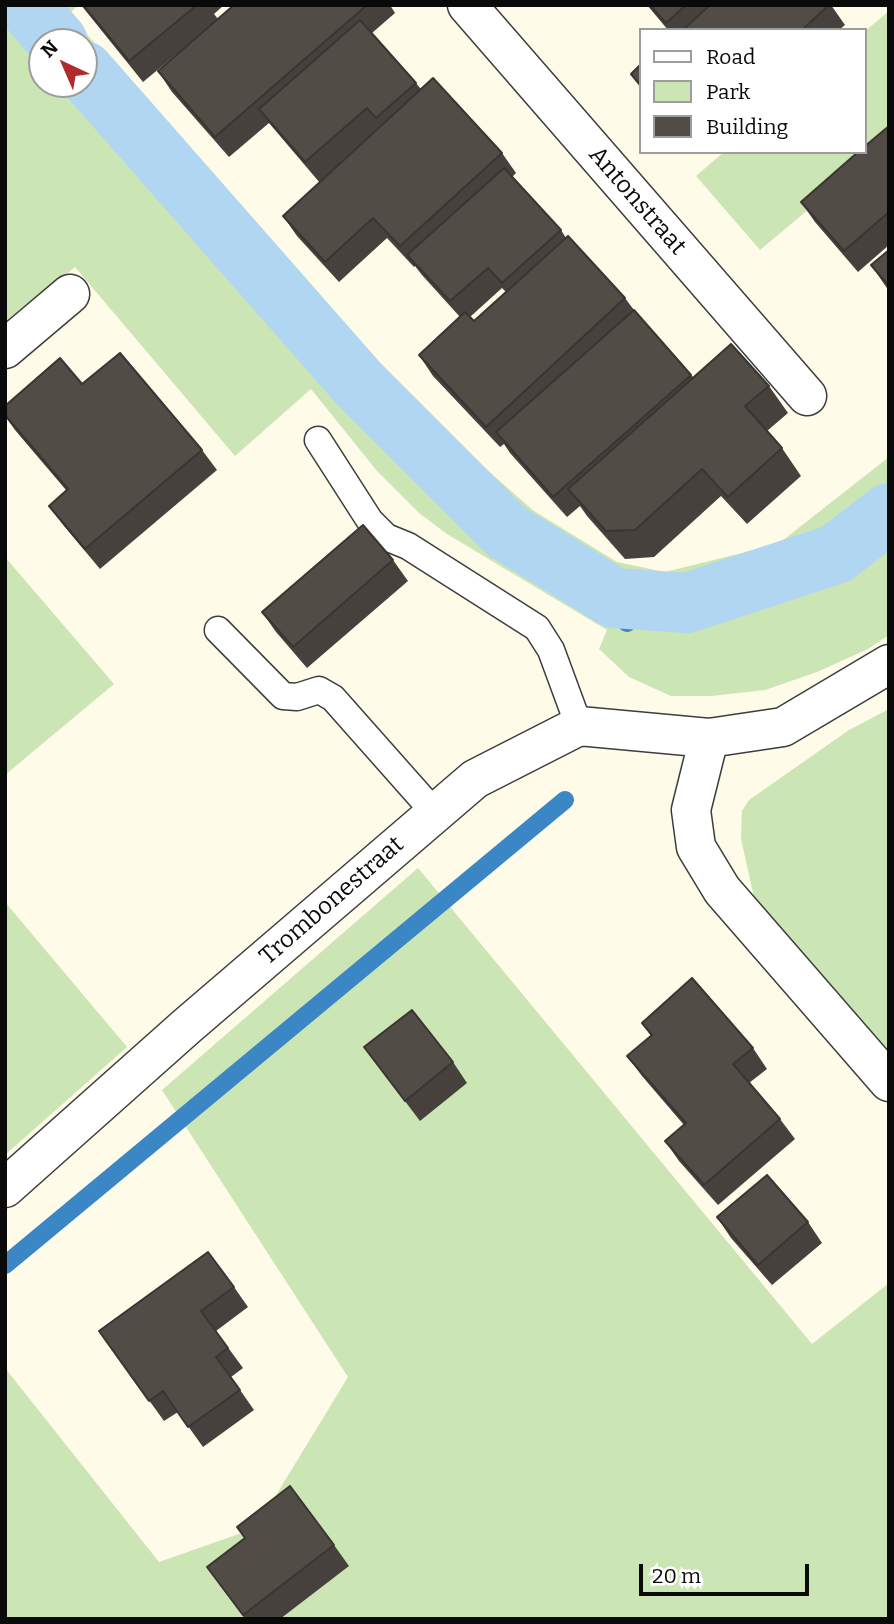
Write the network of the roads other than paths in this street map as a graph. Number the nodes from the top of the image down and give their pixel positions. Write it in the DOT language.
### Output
graph roads {
  1 [pos="467,5"];
  2 [pos="70,294"];
  3 [pos="5,349"];
  4 [pos="807,396"];
  5 [pos="318,440"];
  6 [pos="218,630"];
  7 [pos="889,664"];
  8 [pos="579,726"];
  9 [pos="709,738"];
  10 [pos="434,812"];
  11 [pos="889,1082"];
  12 [pos="5,1188"];
  1 -- 4 [label="street, Antonstraat"];
  2 -- 3 [label="street"];
  5 -- 8 [label="lane"];
  6 -- 10 [label="lane"];
  7 -- 9 [label="street"];
  8 -- 9 [label="street"];
  8 -- 10 [label="street, Trombonestraat"];
  9 -- 11 [label="street"];
  10 -- 12 [label="street, Trombonestraat"];
}
